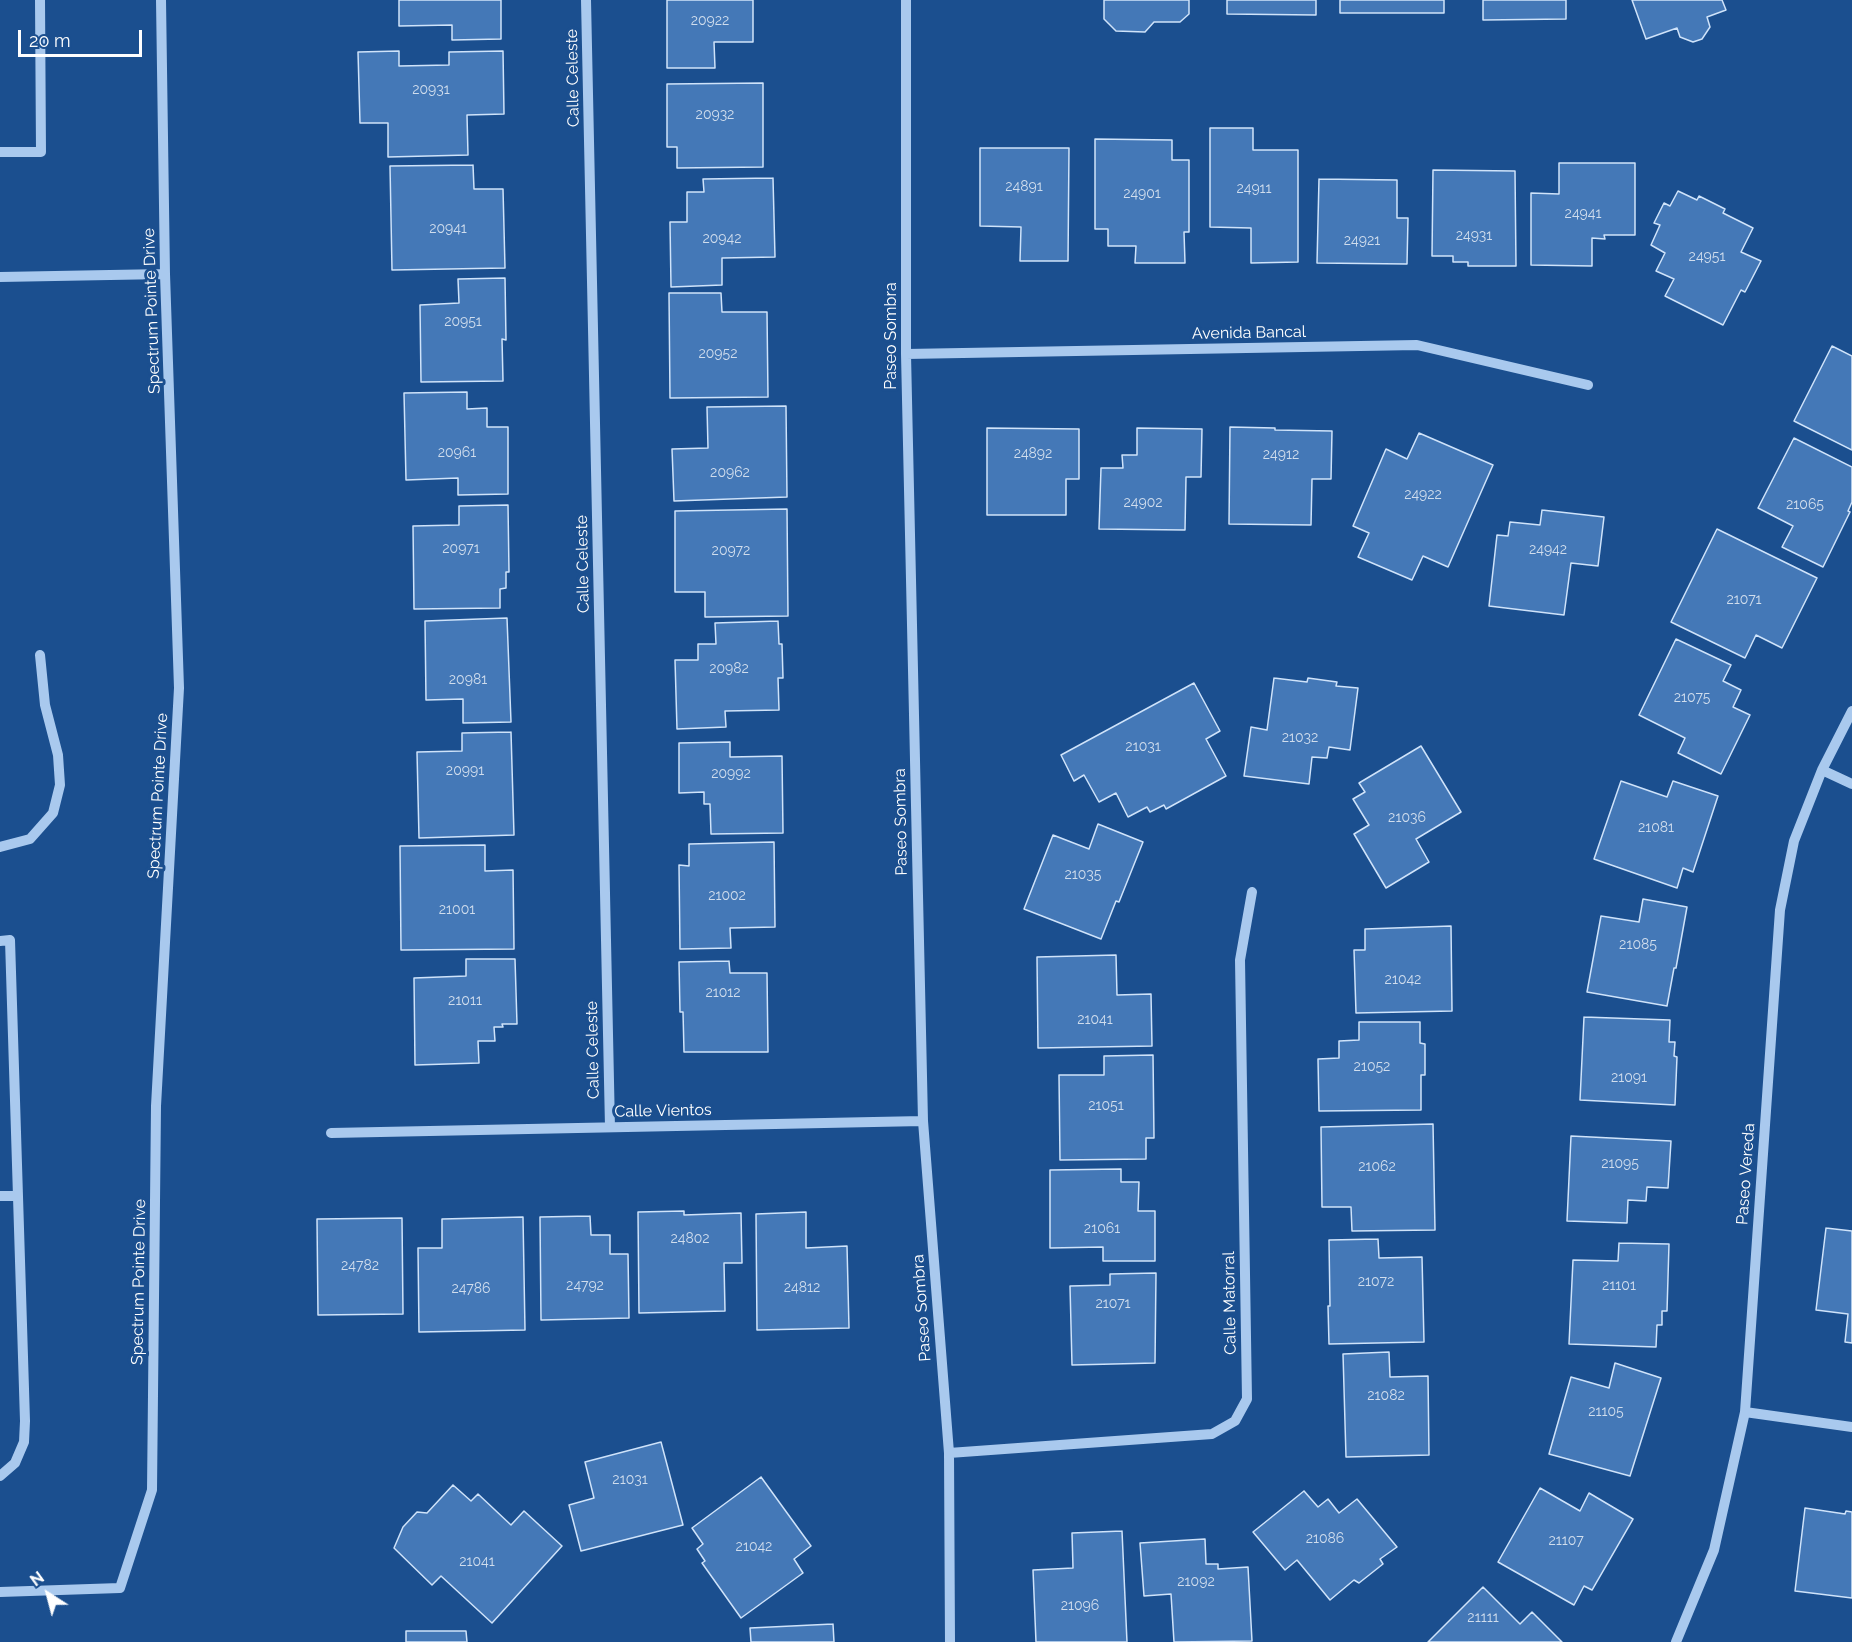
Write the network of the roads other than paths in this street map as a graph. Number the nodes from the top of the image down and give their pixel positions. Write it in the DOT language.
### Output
graph roads {
  1 [pos="40,0"];
  2 [pos="161,0"];
  3 [pos="586,0"];
  4 [pos="906,0"];
  5 [pos="0,152"];
  6 [pos="165,274"];
  7 [pos="0,277"];
  8 [pos="906,354"];
  9 [pos="1588,385"];
  10 [pos="40,655"];
  11 [pos="1852,711"];
  12 [pos="1822,770"];
  13 [pos="1852,784"];
  14 [pos="0,847"];
  15 [pos="1252,892"];
  16 [pos="0,941"];
  17 [pos="923,1121"];
  18 [pos="610,1127"];
  19 [pos="331,1133"];
  20 [pos="0,1196"];
  21 [pos="18,1196"];
  22 [pos="1745,1412"];
  23 [pos="1852,1427"];
  24 [pos="949,1453"];
  25 [pos="0,1476"];
  26 [pos="0,1592"];
  27 [pos="950,1642"];
  28 [pos="1676,1642"];
  1 -- 5 [label="street"];
  2 -- 6 [label="street, Spectrum Pointe Drive"];
  3 -- 18 [label="street, Calle Celeste"];
  4 -- 8 [label="street, Paseo Sombra"];
  6 -- 7 [label="street"];
  6 -- 26 [label="street, Spectrum Pointe Drive"];
  8 -- 9 [label="street, Avenida Bancal"];
  8 -- 17 [label="street, Paseo Sombra"];
  10 -- 14 [label="street"];
  11 -- 12 [label="street, Paseo Vereda"];
  12 -- 13 [label="street"];
  12 -- 22 [label="street, Paseo Vereda"];
  15 -- 24 [label="street, Calle Matorral"];
  16 -- 21 [label="street"];
  17 -- 18 [label="street, Calle Vientos"];
  17 -- 24 [label="street, Paseo Sombra"];
  18 -- 19 [label="street, Calle Vientos"];
  20 -- 21 [label="street"];
  21 -- 25 [label="street"];
  22 -- 23 [label="street"];
  22 -- 28 [label="street, Paseo Vereda"];
  24 -- 27 [label="street, Paseo Sombra"];
}
